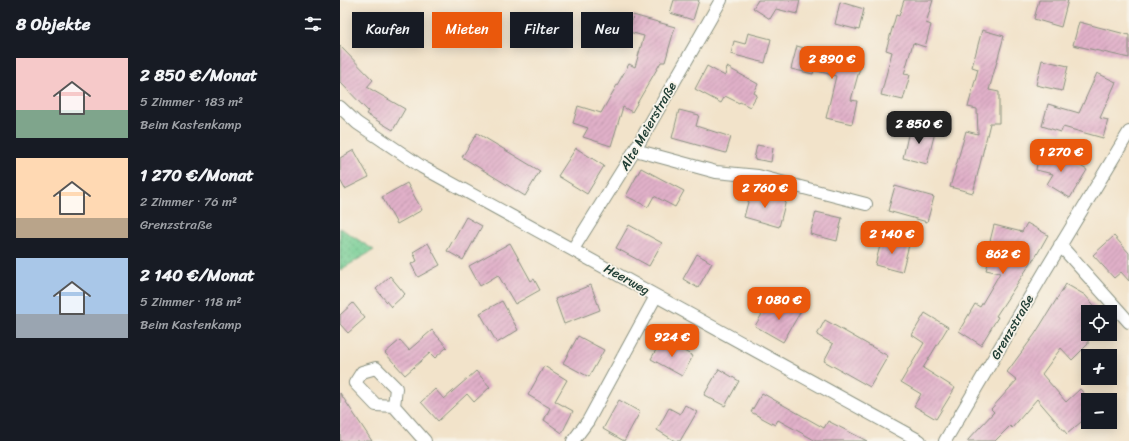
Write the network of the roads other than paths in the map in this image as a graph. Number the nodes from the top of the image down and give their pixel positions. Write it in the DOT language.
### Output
graph roads {
  1 [pos="721,0"];
  2 [pos="340,107"];
  3 [pos="1129,132"];
  4 [pos="635,150"];
  5 [pos="866,204"];
  6 [pos="1060,245"];
  7 [pos="572,249"];
  8 [pos="656,296"];
  9 [pos="1129,322"];
  10 [pos="394,406"];
  11 [pos="425,441"];
  12 [pos="573,441"];
  13 [pos="920,441"];
  14 [pos="945,441"];
  1 -- 4 [label="street, Alte Meierstraße"];
  2 -- 7 [label="street, Heerweg"];
  3 -- 6 [label="street, Grenzstraße"];
  4 -- 5 [label="street"];
  4 -- 7 [label="street, Alte Meierstraße"];
  6 -- 9 [label="street"];
  6 -- 14 [label="street, Grenzstraße"];
  7 -- 8 [label="street, Heerweg"];
  8 -- 12 [label="street"];
  8 -- 13 [label="street, Heerweg"];
  10 -- 11 [label="street"];
}
